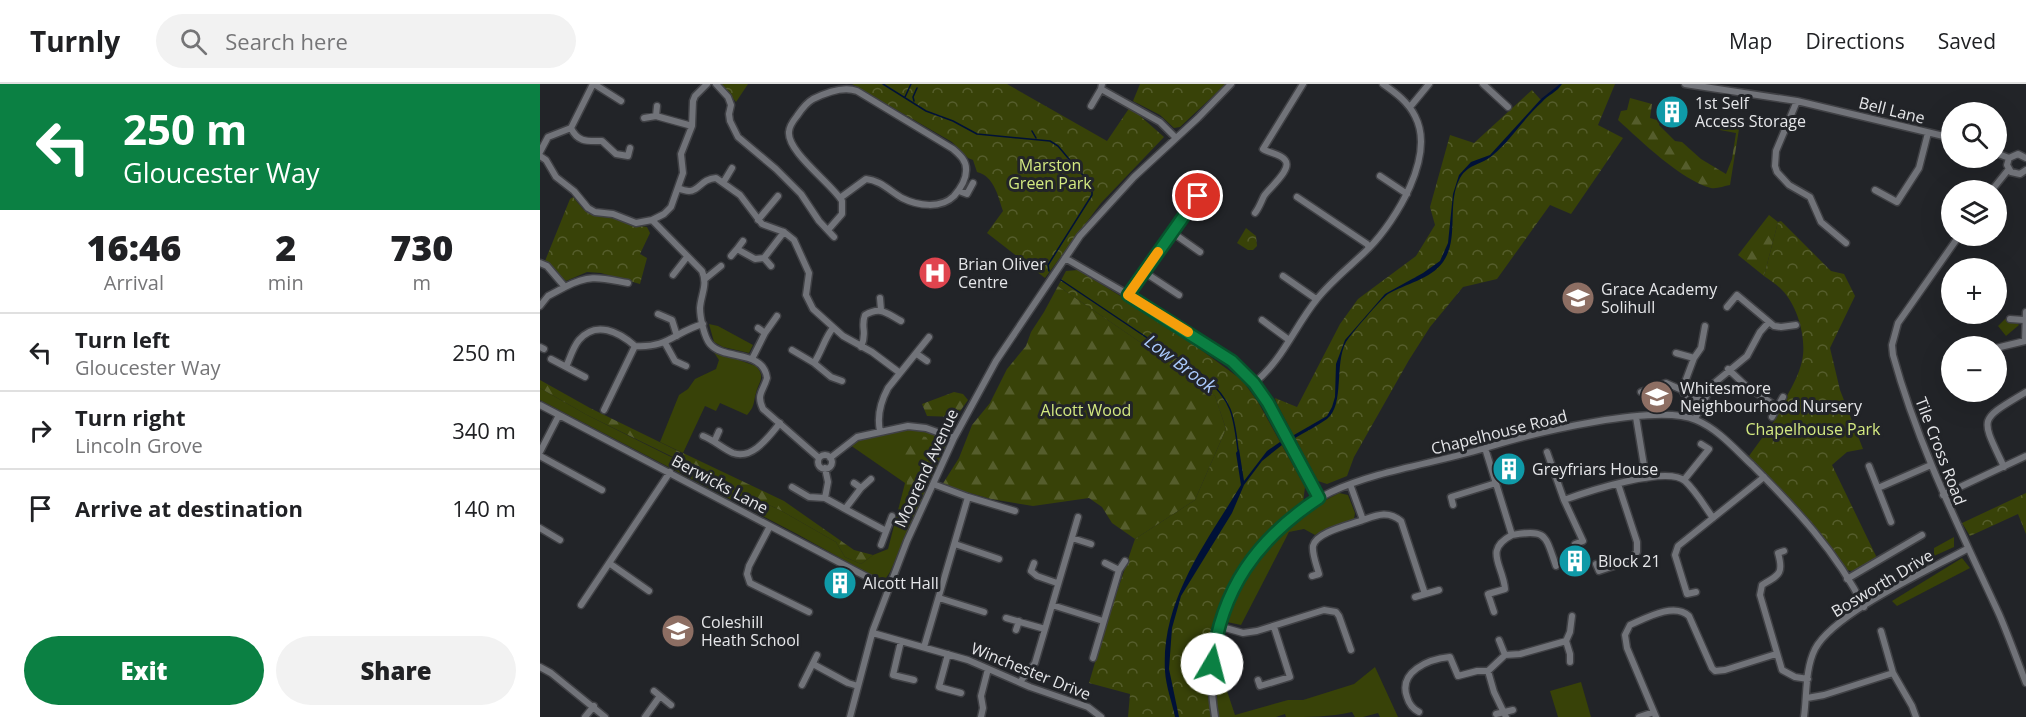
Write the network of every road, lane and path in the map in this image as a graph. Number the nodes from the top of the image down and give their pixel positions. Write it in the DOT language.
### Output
graph roads {
  1 [pos="594,84"];
  2 [pos="707,84"];
  3 [pos="716,84"];
  4 [pos="1231,84"];
  5 [pos="1303,84"];
  6 [pos="1383,84"];
  7 [pos="1430,84"];
  8 [pos="1483,84"];
  9 [pos="1685,84"];
  10 [pos="1102,86"];
  11 [pos="1720,87"];
  12 [pos="621,101"];
  13 [pos="1797,101"];
  14 [pos="657,106"];
  15 [pos="1091,106"];
  16 [pos="1410,107"];
  17 [pos="1508,107"];
  18 [pos="656,116"];
  19 [pos="644,118"];
  20 [pos="692,126"];
  21 [pos="570,128"];
  22 [pos="1928,133"];
  23 [pos="1941,136"];
  24 [pos="1176,138"];
  25 [pos="630,148"];
  26 [pos="540,154"];
  27 [pos="2025,155"];
  28 [pos="628,156"];
  29 [pos="2009,158"];
  30 [pos="627,164"];
  31 [pos="732,168"];
  32 [pos="2008,170"];
  33 [pos="2026,171"];
  34 [pos="1380,176"];
  35 [pos="2000,180"];
  36 [pos="723,183"];
  37 [pos="973,183"];
  38 [pos="678,188"];
  39 [pos="1875,190"];
  40 [pos="959,191"];
  41 [pos="1407,194"];
  42 [pos="778,196"];
  43 [pos="1198,196"];
  44 [pos="1297,197"];
  45 [pos="840,198"];
  46 [pos="1255,213"];
  47 [pos="652,220"];
  48 [pos="758,220"];
  49 [pos="828,230"];
  50 [pos="784,232"];
  51 [pos="1173,233"];
  52 [pos="834,237"];
  53 [pos="743,242"];
  54 [pos="1846,243"];
  55 [pos="1952,246"];
  56 [pos="1369,248"];
  57 [pos="737,249"];
  58 [pos="1200,252"];
  59 [pos="731,256"];
  60 [pos="687,257"];
  61 [pos="764,258"];
  62 [pos="1065,258"];
  63 [pos="540,263"];
  64 [pos="721,266"];
  65 [pos="771,266"];
  66 [pos="1144,272"];
  67 [pos="673,275"];
  68 [pos="1283,276"];
  69 [pos="705,279"];
  70 [pos="628,283"];
  71 [pos="565,287"];
  72 [pos="1179,294"];
  73 [pos="1128,295"];
  74 [pos="880,298"];
  75 [pos="1316,299"];
  76 [pos="540,306"];
  77 [pos="1727,306"];
  78 [pos="880,310"];
  79 [pos="2026,312"];
  80 [pos="658,314"];
  81 [pos="777,316"];
  82 [pos="2010,319"];
  83 [pos="1262,320"];
  84 [pos="2024,320"];
  85 [pos="901,321"];
  86 [pos="1769,322"];
  87 [pos="703,324"];
  88 [pos="1796,325"];
  89 [pos="1705,326"];
  90 [pos="758,328"];
  91 [pos="833,328"];
  92 [pos="765,333"];
  93 [pos="677,336"];
  94 [pos="929,337"];
  95 [pos="1289,340"];
  96 [pos="665,343"];
  97 [pos="2025,343"];
  98 [pos="635,346"];
  99 [pos="2007,346"];
  100 [pos="861,347"];
  101 [pos="792,351"];
  102 [pos="1676,353"];
  103 [pos="917,354"];
  104 [pos="1694,358"];
  105 [pos="551,359"];
  106 [pos="752,359"];
  107 [pos="675,361"];
  108 [pos="927,361"];
  109 [pos="814,363"];
  110 [pos="686,366"];
  111 [pos="566,367"];
  112 [pos="671,368"];
  113 [pos="1728,369"];
  114 [pos="900,373"];
  115 [pos="585,377"];
  116 [pos="831,377"];
  117 [pos="842,381"];
  118 [pos="1254,383"];
  119 [pos="827,384"];
  120 [pos="1682,390"];
  121 [pos="1641,392"];
  122 [pos="2026,392"];
  123 [pos="1783,397"];
  124 [pos="1703,402"];
  125 [pos="540,405"];
  126 [pos="1777,406"];
  127 [pos="604,410"];
  128 [pos="559,415"];
  129 [pos="1636,417"];
  130 [pos="1772,417"];
  131 [pos="1695,419"];
  132 [pos="780,423"];
  133 [pos="719,431"];
  134 [pos="880,431"];
  135 [pos="703,436"];
  136 [pos="954,438"];
  137 [pos="715,441"];
  138 [pos="1701,444"];
  139 [pos="1485,448"];
  140 [pos="1547,452"];
  141 [pos="540,454"];
  142 [pos="2026,456"];
  143 [pos="819,458"];
  144 [pos="830,458"];
  145 [pos="1931,465"];
  146 [pos="1869,466"];
  147 [pos="2004,467"];
  148 [pos="825,468"];
  149 [pos="670,472"];
  150 [pos="1764,477"];
  151 [pos="1646,478"];
  152 [pos="871,479"];
  153 [pos="1684,480"];
  154 [pos="854,483"];
  155 [pos="1496,483"];
  156 [pos="933,484"];
  157 [pos="1350,484"];
  158 [pos="1617,484"];
  159 [pos="805,486"];
  160 [pos="792,487"];
  161 [pos="861,488"];
  162 [pos="1878,488"];
  163 [pos="602,490"];
  164 [pos="801,494"];
  165 [pos="1943,495"];
  166 [pos="968,497"];
  167 [pos="825,498"];
  168 [pos="1319,498"];
  169 [pos="1564,500"];
  170 [pos="1453,505"];
  171 [pos="844,509"];
  172 [pos="1015,510"];
  173 [pos="892,516"];
  174 [pos="1078,517"];
  175 [pos="1713,518"];
  176 [pos="1363,520"];
  177 [pos="1891,522"];
  178 [pos="770,526"];
  179 [pos="540,528"];
  180 [pos="886,531"];
  181 [pos="1512,535"];
  182 [pos="1922,535"];
  183 [pos="1072,538"];
  184 [pos="560,540"];
  185 [pos="955,544"];
  186 [pos="1091,544"];
  187 [pos="1575,544"];
  188 [pos="881,545"];
  189 [pos="1967,549"];
  190 [pos="1784,551"];
  191 [pos="999,559"];
  192 [pos="1125,561"];
  193 [pos="1034,562"];
  194 [pos="609,563"];
  195 [pos="1105,563"];
  196 [pos="1596,564"];
  197 [pos="1556,566"];
  198 [pos="1119,570"];
  199 [pos="1312,576"];
  200 [pos="1847,579"];
  201 [pos="1057,583"];
  202 [pos="888,588"];
  203 [pos="1440,590"];
  204 [pos="649,591"];
  205 [pos="1696,592"];
  206 [pos="1425,594"];
  207 [pos="1415,597"];
  208 [pos="939,598"];
  209 [pos="580,605"];
  210 [pos="1052,605"];
  211 [pos="1864,607"];
  212 [pos="809,612"];
  213 [pos="984,612"];
  214 [pos="1494,612"];
  215 [pos="1572,615"];
  216 [pos="1006,618"];
  217 [pos="1019,621"];
  218 [pos="1103,621"];
  219 [pos="1218,626"];
  220 [pos="1274,627"];
  221 [pos="1045,629"];
  222 [pos="1016,630"];
  223 [pos="1881,631"];
  224 [pos="873,633"];
  225 [pos="1499,640"];
  226 [pos="901,641"];
  227 [pos="1566,641"];
  228 [pos="924,647"];
  229 [pos="1351,650"];
  230 [pos="948,654"];
  231 [pos="1776,654"];
  232 [pos="817,655"];
  233 [pos="1505,656"];
  234 [pos="1093,658"];
  235 [pos="1570,662"];
  236 [pos="813,664"];
  237 [pos="2023,666"];
  238 [pos="540,667"];
  239 [pos="988,669"];
  240 [pos="1488,671"];
  241 [pos="1893,673"];
  242 [pos="1808,679"];
  243 [pos="914,680"];
  244 [pos="1258,680"];
  245 [pos="1020,682"];
  246 [pos="2026,683"];
  247 [pos="802,685"];
  248 [pos="858,686"];
  249 [pos="654,691"];
  250 [pos="961,693"];
  251 [pos="660,696"];
  252 [pos="1807,698"];
  253 [pos="671,705"];
  254 [pos="594,706"];
  255 [pos="1513,710"];
  256 [pos="1419,712"];
  257 [pos="1496,714"];
  258 [pos="1505,715"];
  259 [pos="1655,715"];
  260 [pos="585,717"];
  261 [pos="605,717"];
  262 [pos="645,717"];
  263 [pos="850,717"];
  264 [pos="981,717"];
  265 [pos="1101,717"];
  266 [pos="1215,717"];
  267 [pos="1639,717"];
  268 [pos="1804,717"];
  269 [pos="1916,717"];
  1 -- 12 [label="street"];
  1 -- 21 [label="street"];
  2 -- 20 [label="street"];
  3 -- 49 [label="street"];
  4 -- 24 [label="street, Moorend Avenue"];
  5 -- 46 [label="street"];
  6 -- 16 [label="street"];
  7 -- 16 [label="street"];
  8 -- 17 [label="street"];
  9 -- 11 [label="street, Bell Lane"];
  10 -- 15 [label="street"];
  10 -- 24 [label="street"];
  11 -- 13 [label="street, Bell Lane"];
  13 -- 22 [label="street, Bell Lane"];
  13 -- 54 [label="street"];
  14 -- 18 [label="street"];
  16 -- 41 [label="street"];
  18 -- 19 [label="street"];
  18 -- 20 [label="street"];
  20 -- 38 [label="street"];
  21 -- 26 [label="street"];
  21 -- 28 [label="street"];
  22 -- 23 [label="street, Bell Lane"];
  22 -- 39 [label="street"];
  24 -- 62 [label="street, Moorend Avenue"];
  25 -- 28 [label="street"];
  26 -- 47 [label="street"];
  27 -- 29 [label="street"];
  28 -- 30 [label="street"];
  29 -- 32 [label="street"];
  31 -- 36 [label="street"];
  32 -- 33 [label="street"];
  32 -- 35 [label="street"];
  34 -- 41 [label="street"];
  36 -- 38 [label="street"];
  36 -- 48 [label="street"];
  37 -- 40 [label="street"];
  38 -- 47 [label="street"];
  40 -- 45 [label="street"];
  40 -- 45 [label="street"];
  41 -- 56 [label="street"];
  42 -- 48 [label="street"];
  43 -- 51 [label="street"];
  44 -- 56 [label="street"];
  45 -- 49 [label="street"];
  47 -- 60 [label="street"];
  48 -- 50 [label="street"];
  49 -- 52 [label="street"];
  50 -- 61 [label="street"];
  50 -- 91 [label="street"];
  51 -- 58 [label="street"];
  51 -- 66 [label="street"];
  53 -- 57 [label="street"];
  55 -- 145 [label="street, Tile Cross Road"];
  56 -- 75 [label="street"];
  57 -- 59 [label="street"];
  57 -- 61 [label="street"];
  60 -- 67 [label="street"];
  60 -- 69 [label="street"];
  61 -- 65 [label="street"];
  62 -- 73 [label="street"];
  62 -- 136 [label="street, Moorend Avenue"];
  63 -- 71 [label="street"];
  64 -- 69 [label="street"];
  66 -- 72 [label="street"];
  66 -- 73 [label="street"];
  68 -- 75 [label="street"];
  69 -- 87 [label="street"];
  70 -- 71 [label="street"];
  71 -- 76 [label="street"];
  73 -- 118 [label="street"];
  74 -- 78 [label="street"];
  75 -- 95 [label="street"];
  77 -- 86 [label="street"];
  78 -- 85 [label="street"];
  78 -- 100 [label="street"];
  79 -- 84 [label="street"];
  80 -- 93 [label="street"];
  81 -- 92 [label="street"];
  82 -- 84 [label="street"];
  83 -- 95 [label="street"];
  84 -- 97 [label="street"];
  86 -- 88 [label="street"];
  86 -- 113 [label="street"];
  87 -- 93 [label="street"];
  87 -- 106 [label="street"];
  89 -- 104 [label="street"];
  90 -- 92 [label="street"];
  91 -- 100 [label="street"];
  91 -- 109 [label="street"];
  92 -- 106 [label="street"];
  93 -- 96 [label="street"];
  94 -- 103 [label="street"];
  95 -- 118 [label="street"];
  96 -- 98 [label="street"];
  96 -- 107 [label="street"];
  97 -- 99 [label="street"];
  98 -- 111 [label="street"];
  98 -- 127 [label="street"];
  100 -- 114 [label="street"];
  101 -- 109 [label="street"];
  102 -- 104 [label="street"];
  103 -- 108 [label="street"];
  103 -- 114 [label="street"];
  104 -- 120 [label="street"];
  105 -- 111 [label="street"];
  106 -- 132 [label="street"];
  107 -- 110 [label="street"];
  107 -- 112 [label="street"];
  109 -- 116 [label="street"];
  111 -- 115 [label="street"];
  113 -- 124 [label="street"];
  113 -- 126 [label="street"];
  114 -- 134 [label="street"];
  116 -- 117 [label="street"];
  116 -- 119 [label="street"];
  118 -- 168 [label="street"];
  120 -- 121 [label="street"];
  120 -- 124 [label="street"];
  122 -- 147 [label="street"];
  123 -- 126 [label="street"];
  124 -- 131 [label="street"];
  125 -- 128 [label="street, Berwicks Lane"];
  126 -- 130 [label="street"];
  128 -- 141 [label="street"];
  128 -- 149 [label="street, Berwicks Lane"];
  129 -- 131 [label="street, Chapelhouse Road"];
  129 -- 139 [label="street, Chapelhouse Road"];
  129 -- 151 [label="street"];
  131 -- 150 [label="street, Chapelhouse Road"];
  132 -- 137 [label="street"];
  132 -- 143 [label="street"];
  133 -- 137 [label="street"];
  134 -- 136 [label="street"];
  134 -- 144 [label="street"];
  135 -- 137 [label="street"];
  136 -- 156 [label="street, Moorend Avenue"];
  138 -- 153 [label="street"];
  139 -- 155 [label="street"];
  139 -- 157 [label="street, Chapelhouse Road"];
  140 -- 169 [label="street"];
  141 -- 163 [label="street"];
  142 -- 147 [label="street"];
  143 -- 144 [label="street"];
  143 -- 148 [label="street"];
  144 -- 148 [label="street"];
  145 -- 162 [label="street"];
  145 -- 165 [label="street, Tile Cross Road"];
  146 -- 162 [label="street"];
  147 -- 165 [label="street"];
  148 -- 167 [label="street"];
  149 -- 178 [label="street, Berwicks Lane"];
  149 -- 194 [label="street"];
  150 -- 175 [label="street"];
  150 -- 200 [label="street, Chapelhouse Road"];
  151 -- 153 [label="street"];
  151 -- 158 [label="street"];
  152 -- 161 [label="street"];
  153 -- 175 [label="street"];
  154 -- 161 [label="street"];
  155 -- 170 [label="street"];
  155 -- 181 [label="street"];
  156 -- 166 [label="street"];
  156 -- 202 [label="street, Moorend Avenue"];
  157 -- 168 [label="street, Chapelhouse Road"];
  157 -- 176 [label="street"];
  158 -- 169 [label="street"];
  158 -- 196 [label="street"];
  159 -- 164 [label="street"];
  160 -- 164 [label="street"];
  161 -- 171 [label="street"];
  162 -- 177 [label="street"];
  164 -- 167 [label="street"];
  165 -- 189 [label="street, Tile Cross Road"];
  166 -- 172 [label="street"];
  166 -- 185 [label="street"];
  167 -- 171 [label="street"];
  168 -- 219 [label="street, Chapelhouse Road"];
  169 -- 187 [label="street"];
  171 -- 180 [label="street"];
  173 -- 180 [label="street"];
  174 -- 183 [label="street"];
  175 -- 205 [label="street"];
  176 -- 199 [label="street"];
  176 -- 206 [label="street"];
  178 -- 202 [label="street, Berwicks Lane"];
  178 -- 212 [label="street"];
  179 -- 184 [label="street"];
  180 -- 188 [label="street"];
  181 -- 197 [label="street"];
  181 -- 214 [label="street"];
  182 -- 200 [label="street"];
  183 -- 186 [label="street"];
  183 -- 201 [label="street"];
  185 -- 191 [label="street"];
  185 -- 208 [label="street"];
  189 -- 211 [label="street, Bosworth Drive"];
  189 -- 237 [label="street, Tile Cross Road"];
  190 -- 231 [label="street"];
  192 -- 198 [label="street"];
  193 -- 201 [label="street"];
  194 -- 204 [label="street"];
  194 -- 209 [label="street"];
  195 -- 198 [label="street"];
  198 -- 218 [label="street"];
  200 -- 211 [label="street, Chapelhouse Road"];
  201 -- 210 [label="street"];
  202 -- 224 [label="street, Moorend Avenue"];
  203 -- 206 [label="street"];
  206 -- 207 [label="street"];
  208 -- 213 [label="street"];
  208 -- 228 [label="street"];
  210 -- 218 [label="street"];
  210 -- 221 [label="street"];
  211 -- 242 [label="street, Bosworth Drive"];
  215 -- 227 [label="street"];
  216 -- 217 [label="street"];
  217 -- 221 [label="street"];
  217 -- 222 [label="street"];
  218 -- 234 [label="street"];
  219 -- 220 [label="street"];
  219 -- 266 [label="street, Chapelhouse Road"];
  220 -- 229 [label="street"];
  220 -- 244 [label="street"];
  221 -- 245 [label="street"];
  223 -- 241 [label="street"];
  224 -- 226 [label="street, Winchester Drive"];
  224 -- 248 [label="street, Moorend Avenue"];
  225 -- 233 [label="street"];
  226 -- 228 [label="street, Winchester Drive"];
  226 -- 243 [label="street"];
  227 -- 233 [label="street"];
  227 -- 235 [label="street"];
  228 -- 230 [label="street, Winchester Drive"];
  230 -- 239 [label="street, Winchester Drive"];
  230 -- 250 [label="street, Winchester Drive"];
  231 -- 242 [label="street"];
  231 -- 259 [label="street"];
  232 -- 236 [label="street"];
  233 -- 240 [label="street"];
  236 -- 247 [label="street"];
  236 -- 248 [label="street"];
  237 -- 246 [label="street, Tile Cross Road"];
  238 -- 254 [label="street"];
  239 -- 245 [label="street, Winchester Drive"];
  239 -- 264 [label="street"];
  240 -- 256 [label="street"];
  240 -- 258 [label="street"];
  241 -- 252 [label="street"];
  241 -- 269 [label="street"];
  242 -- 252 [label="street, Bosworth Drive"];
  245 -- 265 [label="street, Winchester Drive"];
  248 -- 263 [label="street, Moorend Avenue"];
  249 -- 251 [label="street"];
  251 -- 253 [label="street"];
  251 -- 262 [label="street"];
  252 -- 268 [label="street, Bosworth Drive"];
  254 -- 260 [label="street"];
  254 -- 261 [label="street"];
  255 -- 258 [label="street"];
  257 -- 258 [label="street"];
  259 -- 267 [label="street"];
}
